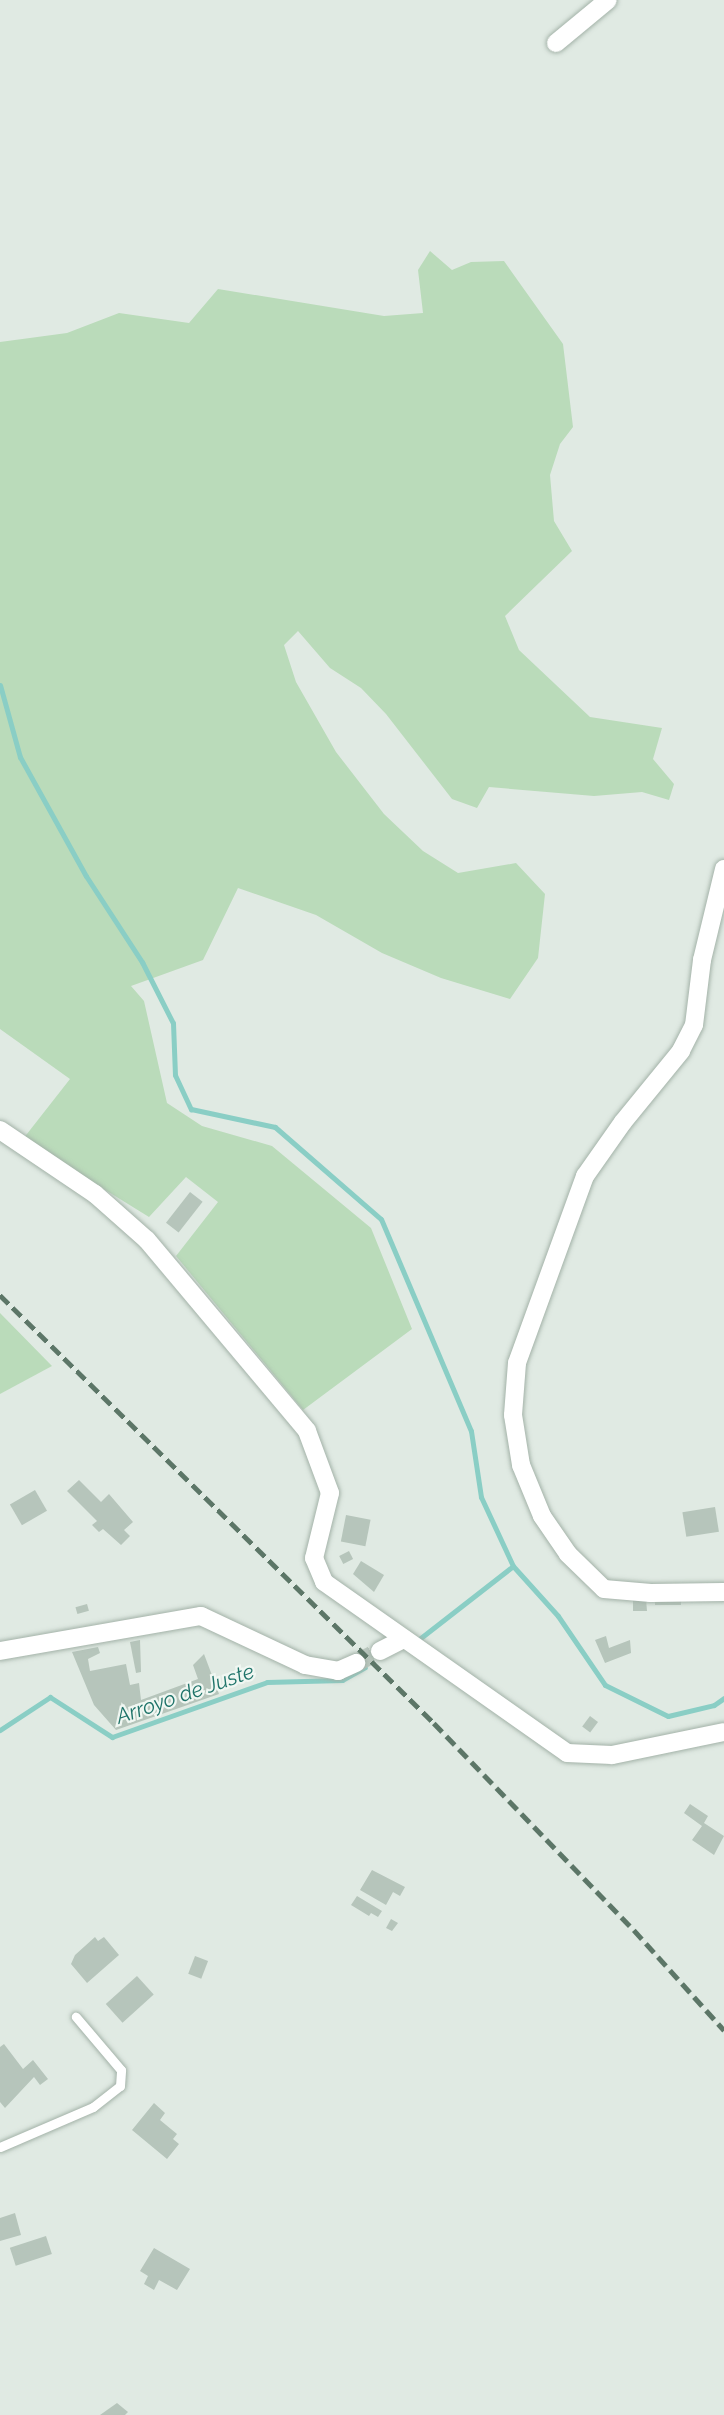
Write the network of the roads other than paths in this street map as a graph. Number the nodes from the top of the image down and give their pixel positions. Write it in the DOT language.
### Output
graph roads {
  1 [pos="608,0"];
  2 [pos="556,43"];
  3 [pos="724,869"];
  4 [pos="0,1130"];
  5 [pos="724,1592"];
  6 [pos="404,1639"];
  7 [pos="380,1651"];
  8 [pos="0,1652"];
  9 [pos="356,1663"];
  10 [pos="724,1732"];
  11 [pos="76,2017"];
  12 [pos="0,2147"];
  1 -- 2 [label="street"];
  3 -- 5 [label="street"];
  4 -- 6 [label="street"];
  6 -- 7 [label="street"];
  6 -- 10 [label="street"];
  8 -- 9 [label="street"];
  11 -- 12 [label="lane"];
}
